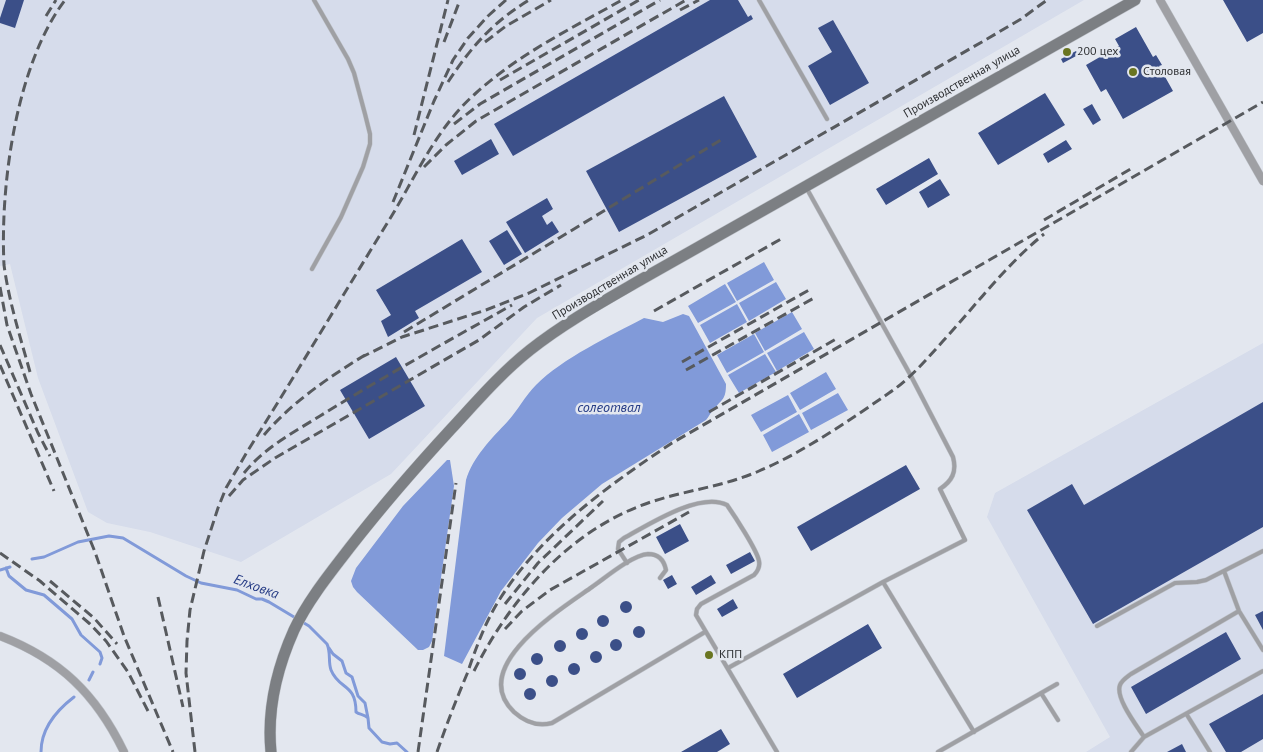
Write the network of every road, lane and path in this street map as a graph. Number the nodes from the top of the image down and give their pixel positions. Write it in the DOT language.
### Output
graph roads {
  1 [pos="314,0"];
  2 [pos="759,0"];
  3 [pos="1135,0"];
  4 [pos="1160,0"];
  5 [pos="827,118"];
  6 [pos="1263,181"];
  7 [pos="806,187"];
  8 [pos="312,269"];
  9 [pos="1263,550"];
  10 [pos="627,563"];
  11 [pos="1224,571"];
  12 [pos="660,578"];
  13 [pos="883,582"];
  14 [pos="1239,610"];
  15 [pos="1097,626"];
  16 [pos="705,632"];
  17 [pos="0,636"];
  18 [pos="1263,650"];
  19 [pos="728,668"];
  20 [pos="1263,672"];
  21 [pos="1057,684"];
  22 [pos="1041,693"];
  23 [pos="1187,715"];
  24 [pos="1058,720"];
  25 [pos="974,732"];
  26 [pos="1144,737"];
  27 [pos="941,751"];
  28 [pos="124,752"];
  29 [pos="270,752"];
  30 [pos="777,752"];
  31 [pos="1131,752"];
  32 [pos="1210,752"];
  1 -- 8 [label="lane"];
  2 -- 5 [label="lane"];
  3 -- 7 [label="main road, Производственная улица"];
  4 -- 6 [label="street"];
  7 -- 13 [label="lane"];
  7 -- 29 [label="main road, Производственная улица"];
  9 -- 11 [label="lane"];
  10 -- 12 [label="lane"];
  10 -- 16 [label="lane"];
  10 -- 16 [label="lane"];
  11 -- 14 [label="lane"];
  11 -- 15 [label="lane"];
  13 -- 19 [label="lane"];
  13 -- 25 [label="lane"];
  14 -- 18 [label="lane"];
  14 -- 26 [label="lane"];
  16 -- 19 [label="lane"];
  17 -- 28 [label="street"];
  19 -- 30 [label="lane"];
  20 -- 23 [label="lane"];
  21 -- 22 [label="lane"];
  22 -- 24 [label="lane"];
  22 -- 25 [label="lane"];
  23 -- 26 [label="lane"];
  23 -- 32 [label="lane"];
  25 -- 27 [label="lane"];
  26 -- 31 [label="lane"];
}
